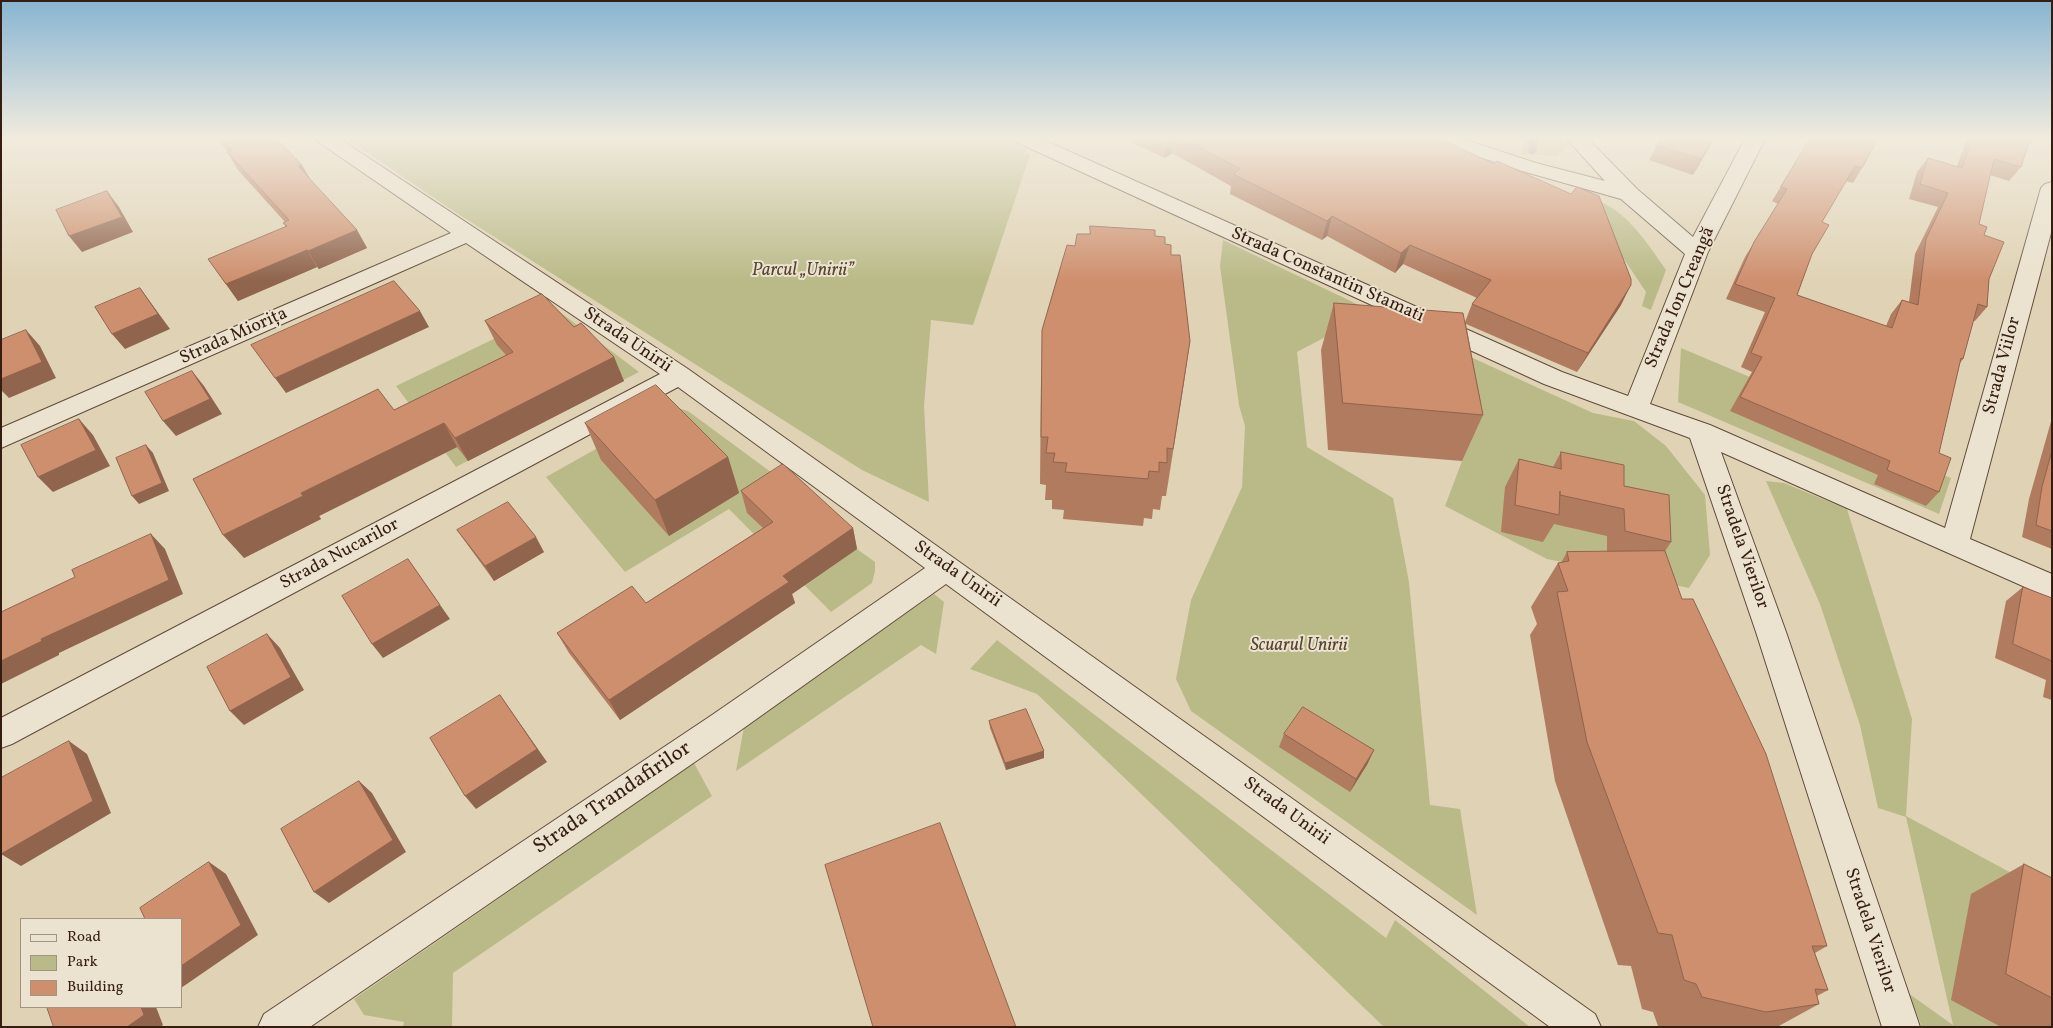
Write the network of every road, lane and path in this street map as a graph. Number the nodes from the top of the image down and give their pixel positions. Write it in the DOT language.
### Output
graph roads {
  1 [pos="395,185"];
  2 [pos="1126,185"];
  3 [pos="1596,185"];
  4 [pos="1620,185"];
  5 [pos="1731,185"];
  6 [pos="2052,188"];
  7 [pos="1629,194"];
  8 [pos="467,234"];
  9 [pos="1696,252"];
  10 [pos="680,375"];
  11 [pos="1636,407"];
  12 [pos="1701,432"];
  13 [pos="1,439"];
  14 [pos="1955,543"];
  15 [pos="947,568"];
  16 [pos="2052,587"];
  17 [pos="1,734"];
  18 [pos="277,1027"];
  19 [pos="1582,1027"];
  20 [pos="1901,1027"];
  1 -- 8 [label="street, Strada Unirii"];
  2 -- 11 [label="street, Strada Constantin Stamati"];
  3 -- 7 [label="street"];
  4 -- 7 [label="street"];
  5 -- 9 [label="street, Strada Ion Creangă"];
  6 -- 14 [label="street, Strada Viilor"];
  7 -- 9 [label="street"];
  8 -- 10 [label="street, Strada Unirii"];
  8 -- 13 [label="street, Strada Miorița"];
  9 -- 11 [label="street, Strada Ion Creangă"];
  10 -- 15 [label="street, Strada Unirii"];
  10 -- 17 [label="street, Strada Nucarilor"];
  11 -- 12 [label="street, Strada Constantin Stamati"];
  12 -- 14 [label="street"];
  12 -- 20 [label="street, Stradela Vierilor"];
  14 -- 16 [label="street"];
  15 -- 18 [label="street, Strada Trandafirilor"];
  15 -- 19 [label="street, Strada Unirii"];
}
